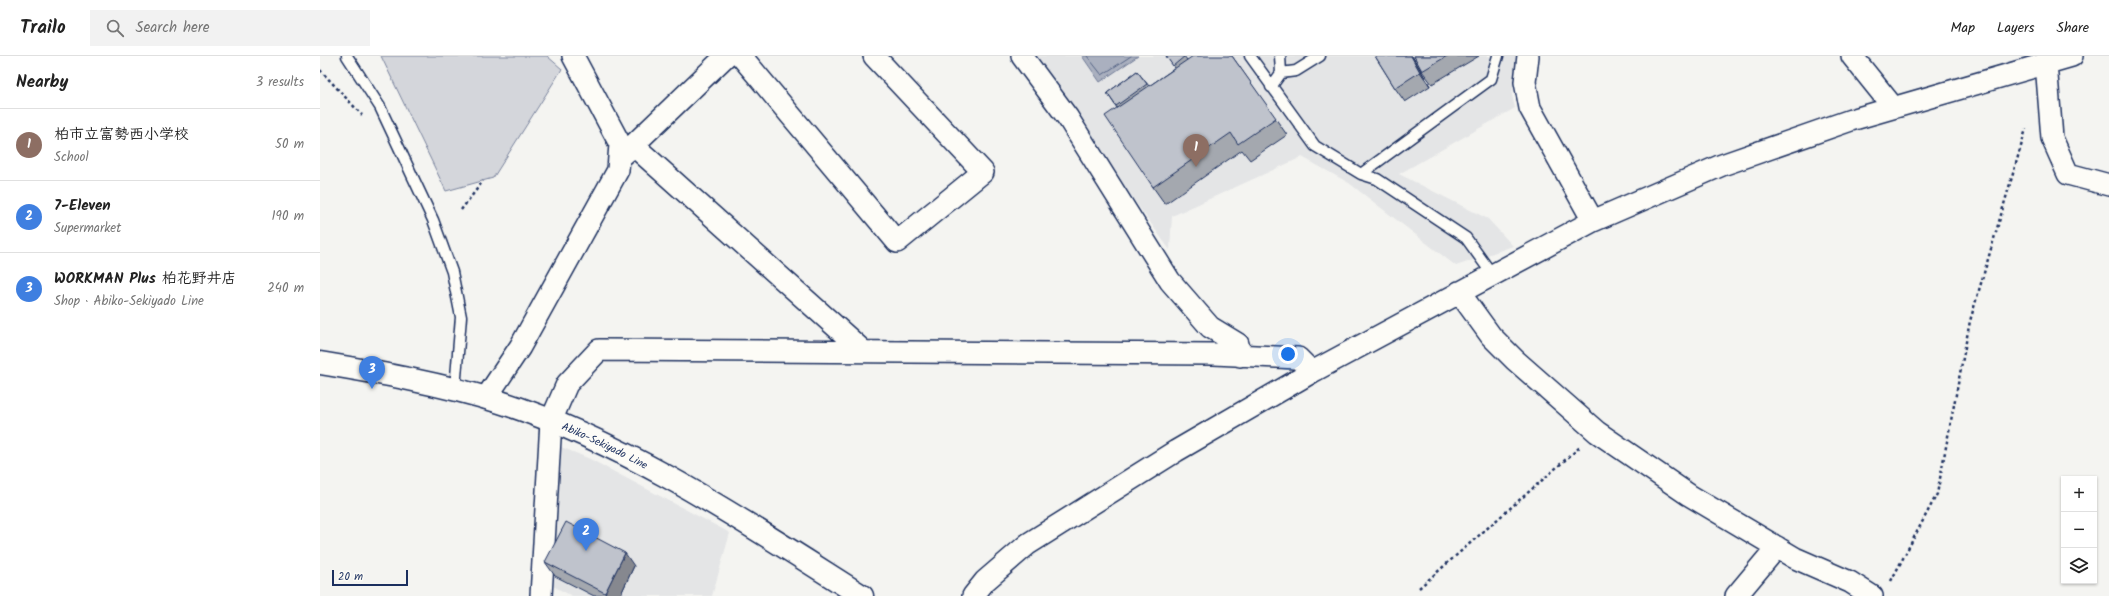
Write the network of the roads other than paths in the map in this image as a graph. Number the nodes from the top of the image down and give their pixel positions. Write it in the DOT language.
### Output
graph roads {
  1 [pos="348,56"];
  2 [pos="573,56"];
  3 [pos="726,56"];
  4 [pos="741,56"];
  5 [pos="874,56"];
  6 [pos="1022,56"];
  7 [pos="1250,56"];
  8 [pos="1280,56"];
  9 [pos="1320,56"];
  10 [pos="1498,56"];
  11 [pos="1528,56"];
  12 [pos="1852,56"];
  13 [pos="2072,56"];
  14 [pos="2046,63"];
  15 [pos="1281,74"];
  16 [pos="1271,87"];
  17 [pos="1893,107"];
  18 [pos="626,151"];
  19 [pos="1361,174"];
  20 [pos="2109,185"];
  21 [pos="1593,221"];
  22 [pos="1492,274"];
  23 [pos="1459,292"];
  24 [pos="863,352"];
  25 [pos="1240,356"];
  26 [pos="320,363"];
  27 [pos="1312,372"];
  28 [pos="455,389"];
  29 [pos="486,398"];
  30 [pos="551,421"];
  31 [pos="1777,547"];
  32 [pos="541,596"];
  33 [pos="862,596"];
  34 [pos="973,596"];
  35 [pos="1736,596"];
  36 [pos="1872,596"];
  1 -- 28 [label="lane"];
  2 -- 18 [label="street"];
  3 -- 18 [label="street"];
  4 -- 5 [label="street"];
  6 -- 25 [label="street"];
  7 -- 16 [label="lane"];
  8 -- 15 [label="lane"];
  9 -- 15 [label="lane"];
  10 -- 19 [label="lane"];
  11 -- 21 [label="street"];
  12 -- 17 [label="street"];
  13 -- 14 [label="street"];
  14 -- 17 [label="street"];
  14 -- 20 [label="street"];
  15 -- 16 [label="lane"];
  16 -- 19 [label="lane"];
  17 -- 21 [label="street"];
  18 -- 24 [label="street"];
  18 -- 29 [label="street"];
  19 -- 22 [label="lane"];
  21 -- 22 [label="street"];
  22 -- 23 [label="street"];
  23 -- 27 [label="street"];
  23 -- 31 [label="street"];
  24 -- 25 [label="street"];
  24 -- 30 [label="street"];
  25 -- 27 [label="street"];
  26 -- 28 [label="main road, Abiko-Sekiyado Line"];
  27 -- 34 [label="street"];
  28 -- 29 [label="main road, Abiko-Sekiyado Line"];
  29 -- 30 [label="main road, Abiko-Sekiyado Line"];
  30 -- 32 [label="street"];
  30 -- 33 [label="main road, Abiko-Sekiyado Line"];
  31 -- 35 [label="street"];
  31 -- 36 [label="street"];
}
